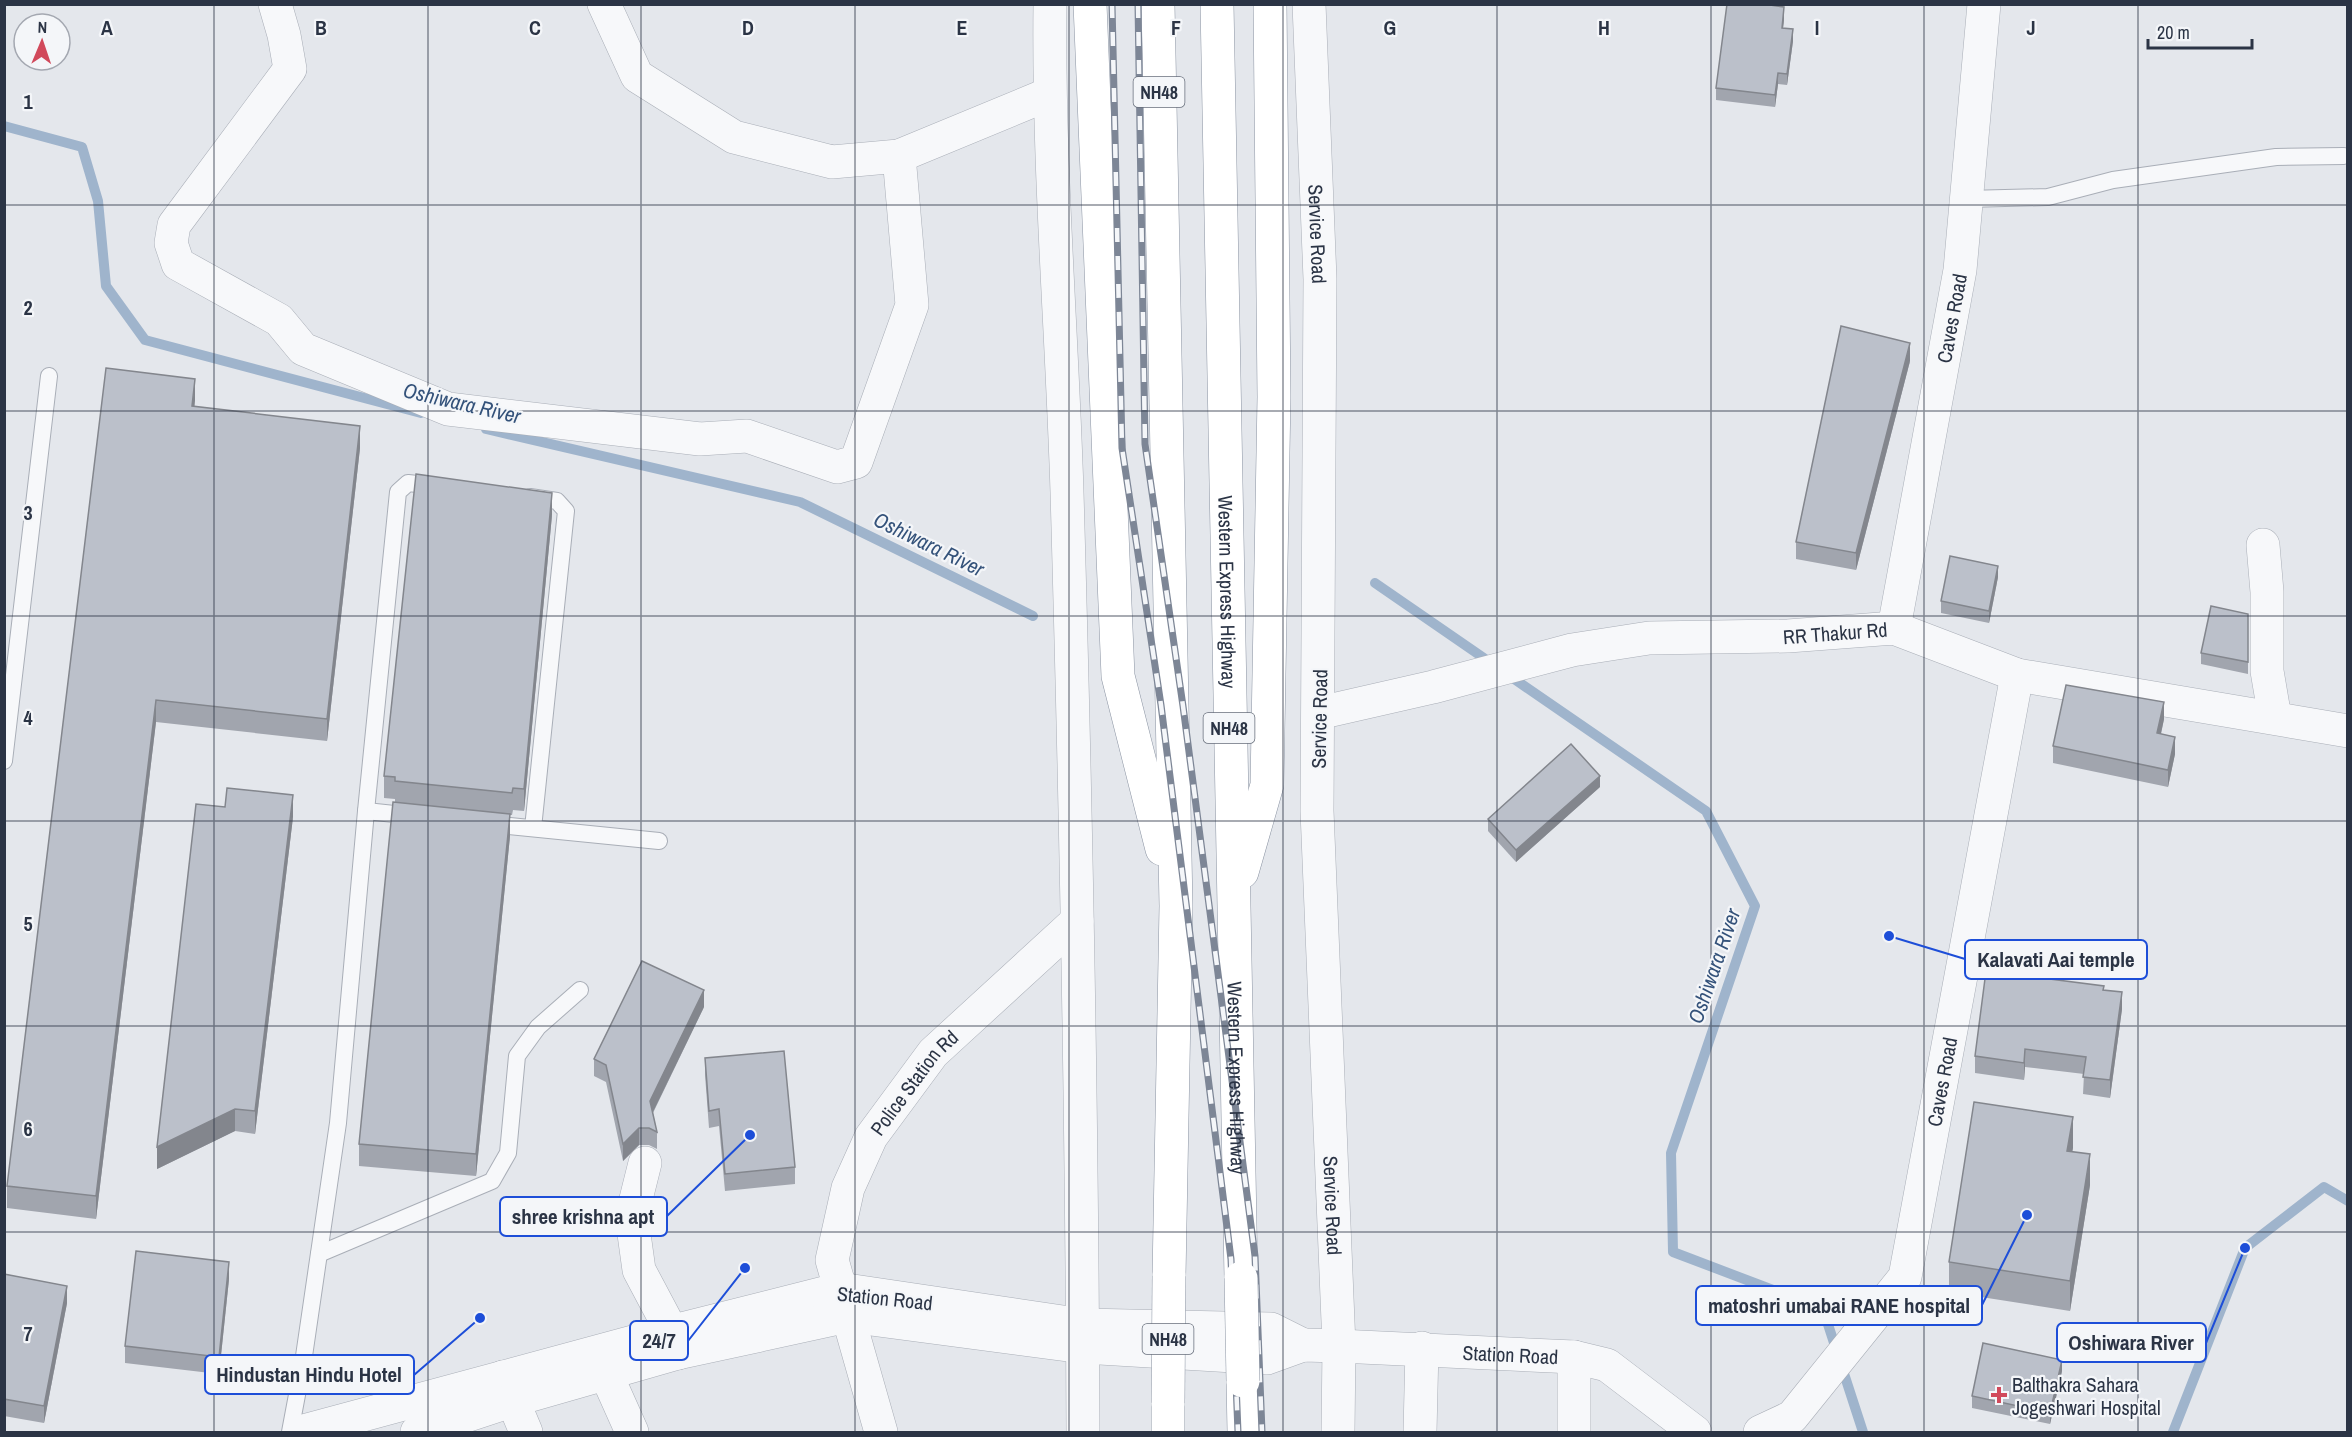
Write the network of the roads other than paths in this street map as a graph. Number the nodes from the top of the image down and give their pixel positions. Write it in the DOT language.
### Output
graph roads {
  1 [pos="275,4"];
  2 [pos="604,4"];
  3 [pos="1050,4"];
  4 [pos="1090,4"];
  5 [pos="1158,4"];
  6 [pos="1217,4"];
  7 [pos="1270,4"];
  8 [pos="1309,4"];
  9 [pos="1984,4"];
  10 [pos="1049,94"];
  11 [pos="898,156"];
  12 [pos="2344,156"];
  13 [pos="1966,199"];
  14 [pos="50,376"];
  15 [pos="454,488"];
  16 [pos="511,495"];
  17 [pos="2263,545"];
  18 [pos="1894,628"];
  19 [pos="2017,675"];
  20 [pos="1319,713"];
  21 [pos="2275,718"];
  22 [pos="2348,731"];
  23 [pos="4,761"];
  24 [pos="366,811"];
  25 [pos="425,817"];
  26 [pos="473,822"];
  27 [pos="533,828"];
  28 [pos="658,841"];
  29 [pos="1232,905"];
  30 [pos="1176,906"];
  31 [pos="1077,921"];
  32 [pos="580,990"];
  33 [pos="645,1163"];
  34 [pos="319,1254"];
  35 [pos="844,1302"];
  36 [pos="1083,1336"];
  37 [pos="674,1343"];
  38 [pos="1339,1346"];
  39 [pos="1422,1348"];
  40 [pos="1574,1357"];
  41 [pos="607,1376"];
  42 [pos="509,1388"];
  43 [pos="1168,1418"];
  44 [pos="1791,1425"];
  45 [pos="290,1432"];
  46 [pos="300,1432"];
  47 [pos="417,1432"];
  48 [pos="526,1432"];
  49 [pos="632,1432"];
  50 [pos="881,1432"];
  51 [pos="1083,1432"];
  52 [pos="1244,1432"];
  53 [pos="1338,1432"];
  54 [pos="1420,1432"];
  55 [pos="1574,1432"];
  56 [pos="1695,1432"];
  57 [pos="1760,1432"];
  1 -- 11 [label="street"];
  2 -- 11 [label="street"];
  3 -- 10 [label="street"];
  4 -- 30 [label="highway"];
  5 -- 30 [label="highway, NH48"];
  6 -- 29 [label="highway, Western Express Highway / NH48"];
  7 -- 29 [label="highway"];
  8 -- 20 [label="street, Service Road"];
  9 -- 13 [label="street, Caves Road"];
  10 -- 11 [label="street"];
  10 -- 31 [label="street"];
  12 -- 13 [label="lane"];
  13 -- 18 [label="street, Caves Road"];
  14 -- 23 [label="lane"];
  15 -- 24 [label="lane"];
  16 -- 27 [label="lane"];
  17 -- 21 [label="street"];
  18 -- 19 [label="street, RR Thakur Rd"];
  18 -- 20 [label="street, RR Thakur Rd"];
  19 -- 21 [label="street, RR Thakur Rd"];
  19 -- 44 [label="street, Caves Road"];
  20 -- 38 [label="street, Service Road"];
  21 -- 22 [label="street, RR Thakur Rd"];
  24 -- 25 [label="lane"];
  24 -- 34 [label="lane"];
  26 -- 27 [label="lane"];
  27 -- 28 [label="lane"];
  29 -- 52 [label="highway, Western Express Highway / NH48, bridge"];
  30 -- 43 [label="highway, NH48, bridge"];
  31 -- 35 [label="street, Police Station Rd"];
  31 -- 36 [label="street"];
  32 -- 34 [label="lane"];
  33 -- 37 [label="street"];
  34 -- 45 [label="lane"];
  35 -- 36 [label="street, Station Road"];
  35 -- 37 [label="street, Station Road"];
  35 -- 50 [label="street, Police Station Rd"];
  36 -- 38 [label="street, Station Road"];
  36 -- 51 [label="street"];
  37 -- 41 [label="street, Station Road"];
  37 -- 42 [label="street, Station Road"];
  38 -- 39 [label="street, Station Road"];
  38 -- 53 [label="street, Service Road"];
  39 -- 40 [label="street, Station Road"];
  39 -- 54 [label="street"];
  40 -- 55 [label="street"];
  40 -- 56 [label="street, Station Road"];
  41 -- 42 [label="street, Station Road"];
  41 -- 49 [label="street"];
  42 -- 46 [label="street, Station Road"];
  42 -- 47 [label="street, Station Road"];
  42 -- 48 [label="street"];
  44 -- 57 [label="street, Caves Road"];
}
